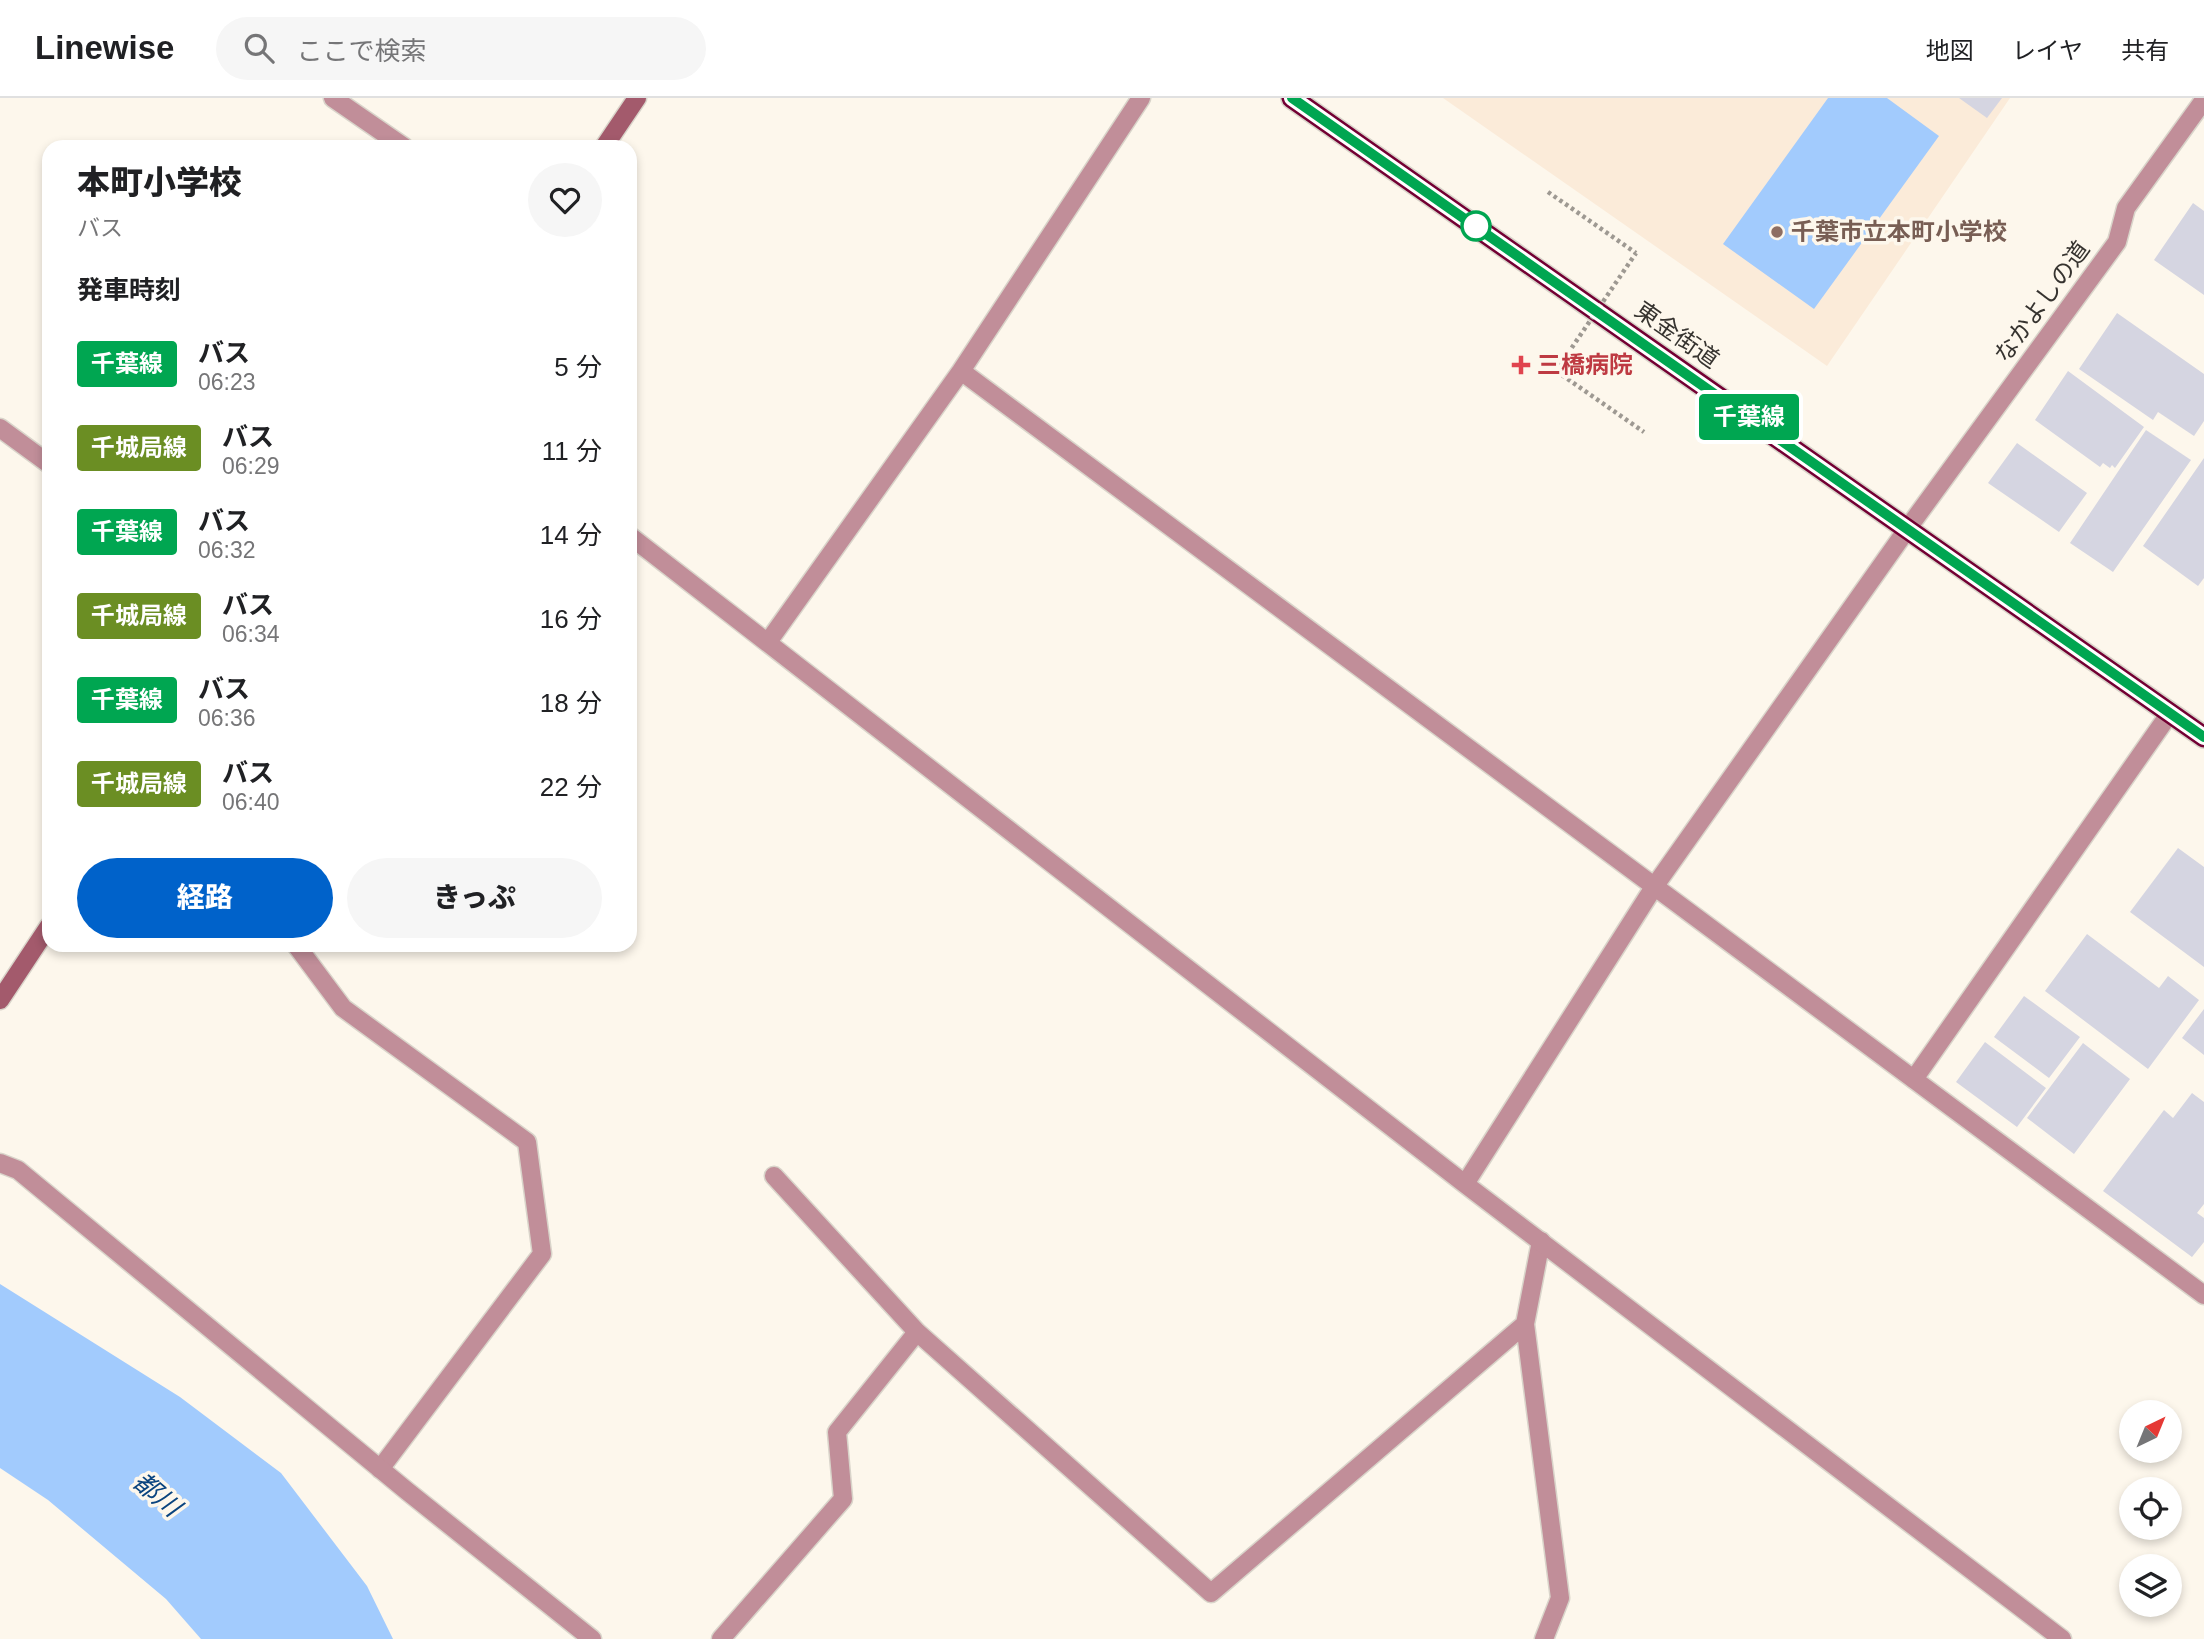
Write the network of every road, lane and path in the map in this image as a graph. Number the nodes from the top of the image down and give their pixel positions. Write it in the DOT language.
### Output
graph roads {
  1 [pos="333,98"];
  2 [pos="637,98"];
  3 [pos="1141,98"];
  4 [pos="1292,98"];
  5 [pos="2204,100"];
  6 [pos="2197,122"];
  7 [pos="394,140"];
  8 [pos="609,140"];
  9 [pos="1548,192"];
  10 [pos="961,371"];
  11 [pos="1,430"];
  12 [pos="1644,432"];
  13 [pos="42,459"];
  14 [pos="1908,528"];
  15 [pos="637,541"];
  16 [pos="768,642"];
  17 [pos="2170,713"];
  18 [pos="2204,737"];
  19 [pos="1654,887"];
  20 [pos="42,937"];
  21 [pos="301,952"];
  22 [pos="0,1000"];
  23 [pos="1914,1079"];
  24 [pos="0,1163"];
  25 [pos="774,1176"];
  26 [pos="1465,1184"];
  27 [pos="1541,1241"];
  28 [pos="2204,1295"];
  29 [pos="1525,1324"];
  30 [pos="917,1332"];
  31 [pos="380,1469"];
  32 [pos="592,1639"];
  33 [pos="721,1639"];
  34 [pos="1544,1639"];
  35 [pos="2062,1639"];
  1 -- 7 [label="street"];
  2 -- 8 [label="street"];
  3 -- 10 [label="street"];
  4 -- 14 [label="highway, 東金街道"];
  5 -- 6 [label="street, なかよしの道"];
  6 -- 14 [label="street, なかよしの道"];
  9 -- 12 [label="path, bridge"];
  10 -- 16 [label="street"];
  10 -- 19 [label="street"];
  11 -- 13 [label="street"];
  14 -- 17 [label="highway, 東金街道"];
  14 -- 19 [label="street, なかよしの道"];
  15 -- 16 [label="street"];
  16 -- 26 [label="street"];
  17 -- 18 [label="highway, 東金街道"];
  17 -- 23 [label="street"];
  19 -- 23 [label="street"];
  19 -- 26 [label="street, なかよしの道"];
  20 -- 22 [label="street"];
  21 -- 31 [label="street"];
  23 -- 28 [label="street"];
  24 -- 31 [label="street"];
  25 -- 30 [label="street"];
  26 -- 27 [label="street"];
  27 -- 29 [label="street"];
  27 -- 35 [label="street"];
  29 -- 30 [label="street"];
  29 -- 34 [label="street"];
  30 -- 33 [label="street"];
  31 -- 32 [label="street"];
}
